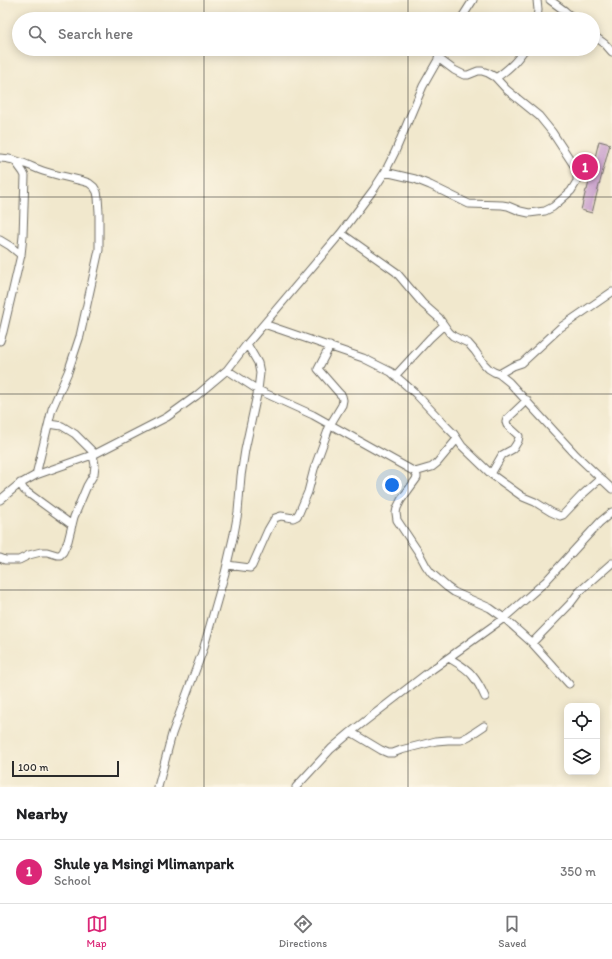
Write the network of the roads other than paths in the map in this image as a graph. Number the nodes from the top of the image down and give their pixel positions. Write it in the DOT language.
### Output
graph roads {
  1 [pos="473,0"];
  2 [pos="537,0"];
  3 [pos="550,0"];
  4 [pos="465,12"];
  5 [pos="538,12"];
  6 [pos="566,12"];
  7 [pos="600,40"];
  8 [pos="612,52"];
  9 [pos="520,56"];
  10 [pos="438,58"];
  11 [pos="496,78"];
  12 [pos="0,158"];
  13 [pos="16,161"];
  14 [pos="34,167"];
  15 [pos="385,172"];
  16 [pos="25,176"];
  17 [pos="341,233"];
  18 [pos="0,240"];
  19 [pos="21,255"];
  20 [pos="612,292"];
  21 [pos="264,324"];
  22 [pos="444,326"];
  23 [pos="0,341"];
  24 [pos="247,344"];
  25 [pos="330,346"];
  26 [pos="227,370"];
  27 [pos="499,374"];
  28 [pos="395,376"];
  29 [pos="258,390"];
  30 [pos="527,400"];
  31 [pos="49,424"];
  32 [pos="330,425"];
  33 [pos="457,439"];
  34 [pos="94,454"];
  35 [pos="415,472"];
  36 [pos="490,474"];
  37 [pos="36,475"];
  38 [pos="601,478"];
  39 [pos="20,484"];
  40 [pos="612,489"];
  41 [pos="0,500"];
  42 [pos="612,512"];
  43 [pos="72,525"];
  44 [pos="0,558"];
  45 [pos="612,563"];
  46 [pos="227,565"];
  47 [pos="504,618"];
  48 [pos="532,643"];
  49 [pos="449,658"];
  50 [pos="570,684"];
  51 [pos="486,698"];
  52 [pos="484,726"];
  53 [pos="351,732"];
  54 [pos="158,787"];
  55 [pos="296,787"];
  1 -- 4 [label="street"];
  2 -- 5 [label="street"];
  3 -- 6 [label="street"];
  7 -- 8 [label="street"];
  9 -- 11 [label="street"];
  10 -- 11 [label="street"];
  10 -- 15 [label="street"];
  11 -- 15 [label="street"];
  12 -- 13 [label="street"];
  13 -- 14 [label="street"];
  13 -- 16 [label="street"];
  14 -- 16 [label="street"];
  14 -- 31 [label="street"];
  15 -- 17 [label="street"];
  16 -- 19 [label="street"];
  17 -- 21 [label="street"];
  17 -- 22 [label="street"];
  18 -- 19 [label="street"];
  19 -- 23 [label="street"];
  20 -- 27 [label="street"];
  21 -- 24 [label="street"];
  21 -- 25 [label="street"];
  22 -- 27 [label="street"];
  22 -- 28 [label="street"];
  24 -- 26 [label="street"];
  24 -- 29 [label="street"];
  25 -- 28 [label="street"];
  25 -- 32 [label="street"];
  26 -- 29 [label="street"];
  26 -- 34 [label="street"];
  27 -- 30 [label="street"];
  28 -- 33 [label="street"];
  29 -- 32 [label="street"];
  29 -- 46 [label="street"];
  30 -- 36 [label="street"];
  30 -- 38 [label="street"];
  31 -- 34 [label="street"];
  31 -- 37 [label="street"];
  32 -- 35 [label="street"];
  32 -- 46 [label="street"];
  33 -- 35 [label="street"];
  33 -- 36 [label="street"];
  34 -- 37 [label="street"];
  34 -- 43 [label="street"];
  35 -- 47 [label="street"];
  36 -- 38 [label="street"];
  37 -- 39 [label="street"];
  38 -- 40 [label="street"];
  39 -- 41 [label="street"];
  39 -- 43 [label="street"];
  42 -- 47 [label="street"];
  43 -- 44 [label="street"];
  45 -- 48 [label="street"];
  46 -- 54 [label="street"];
  47 -- 48 [label="street"];
  47 -- 49 [label="street"];
  48 -- 50 [label="street"];
  49 -- 51 [label="street"];
  49 -- 53 [label="street"];
  52 -- 53 [label="street"];
  53 -- 55 [label="street"];
}
